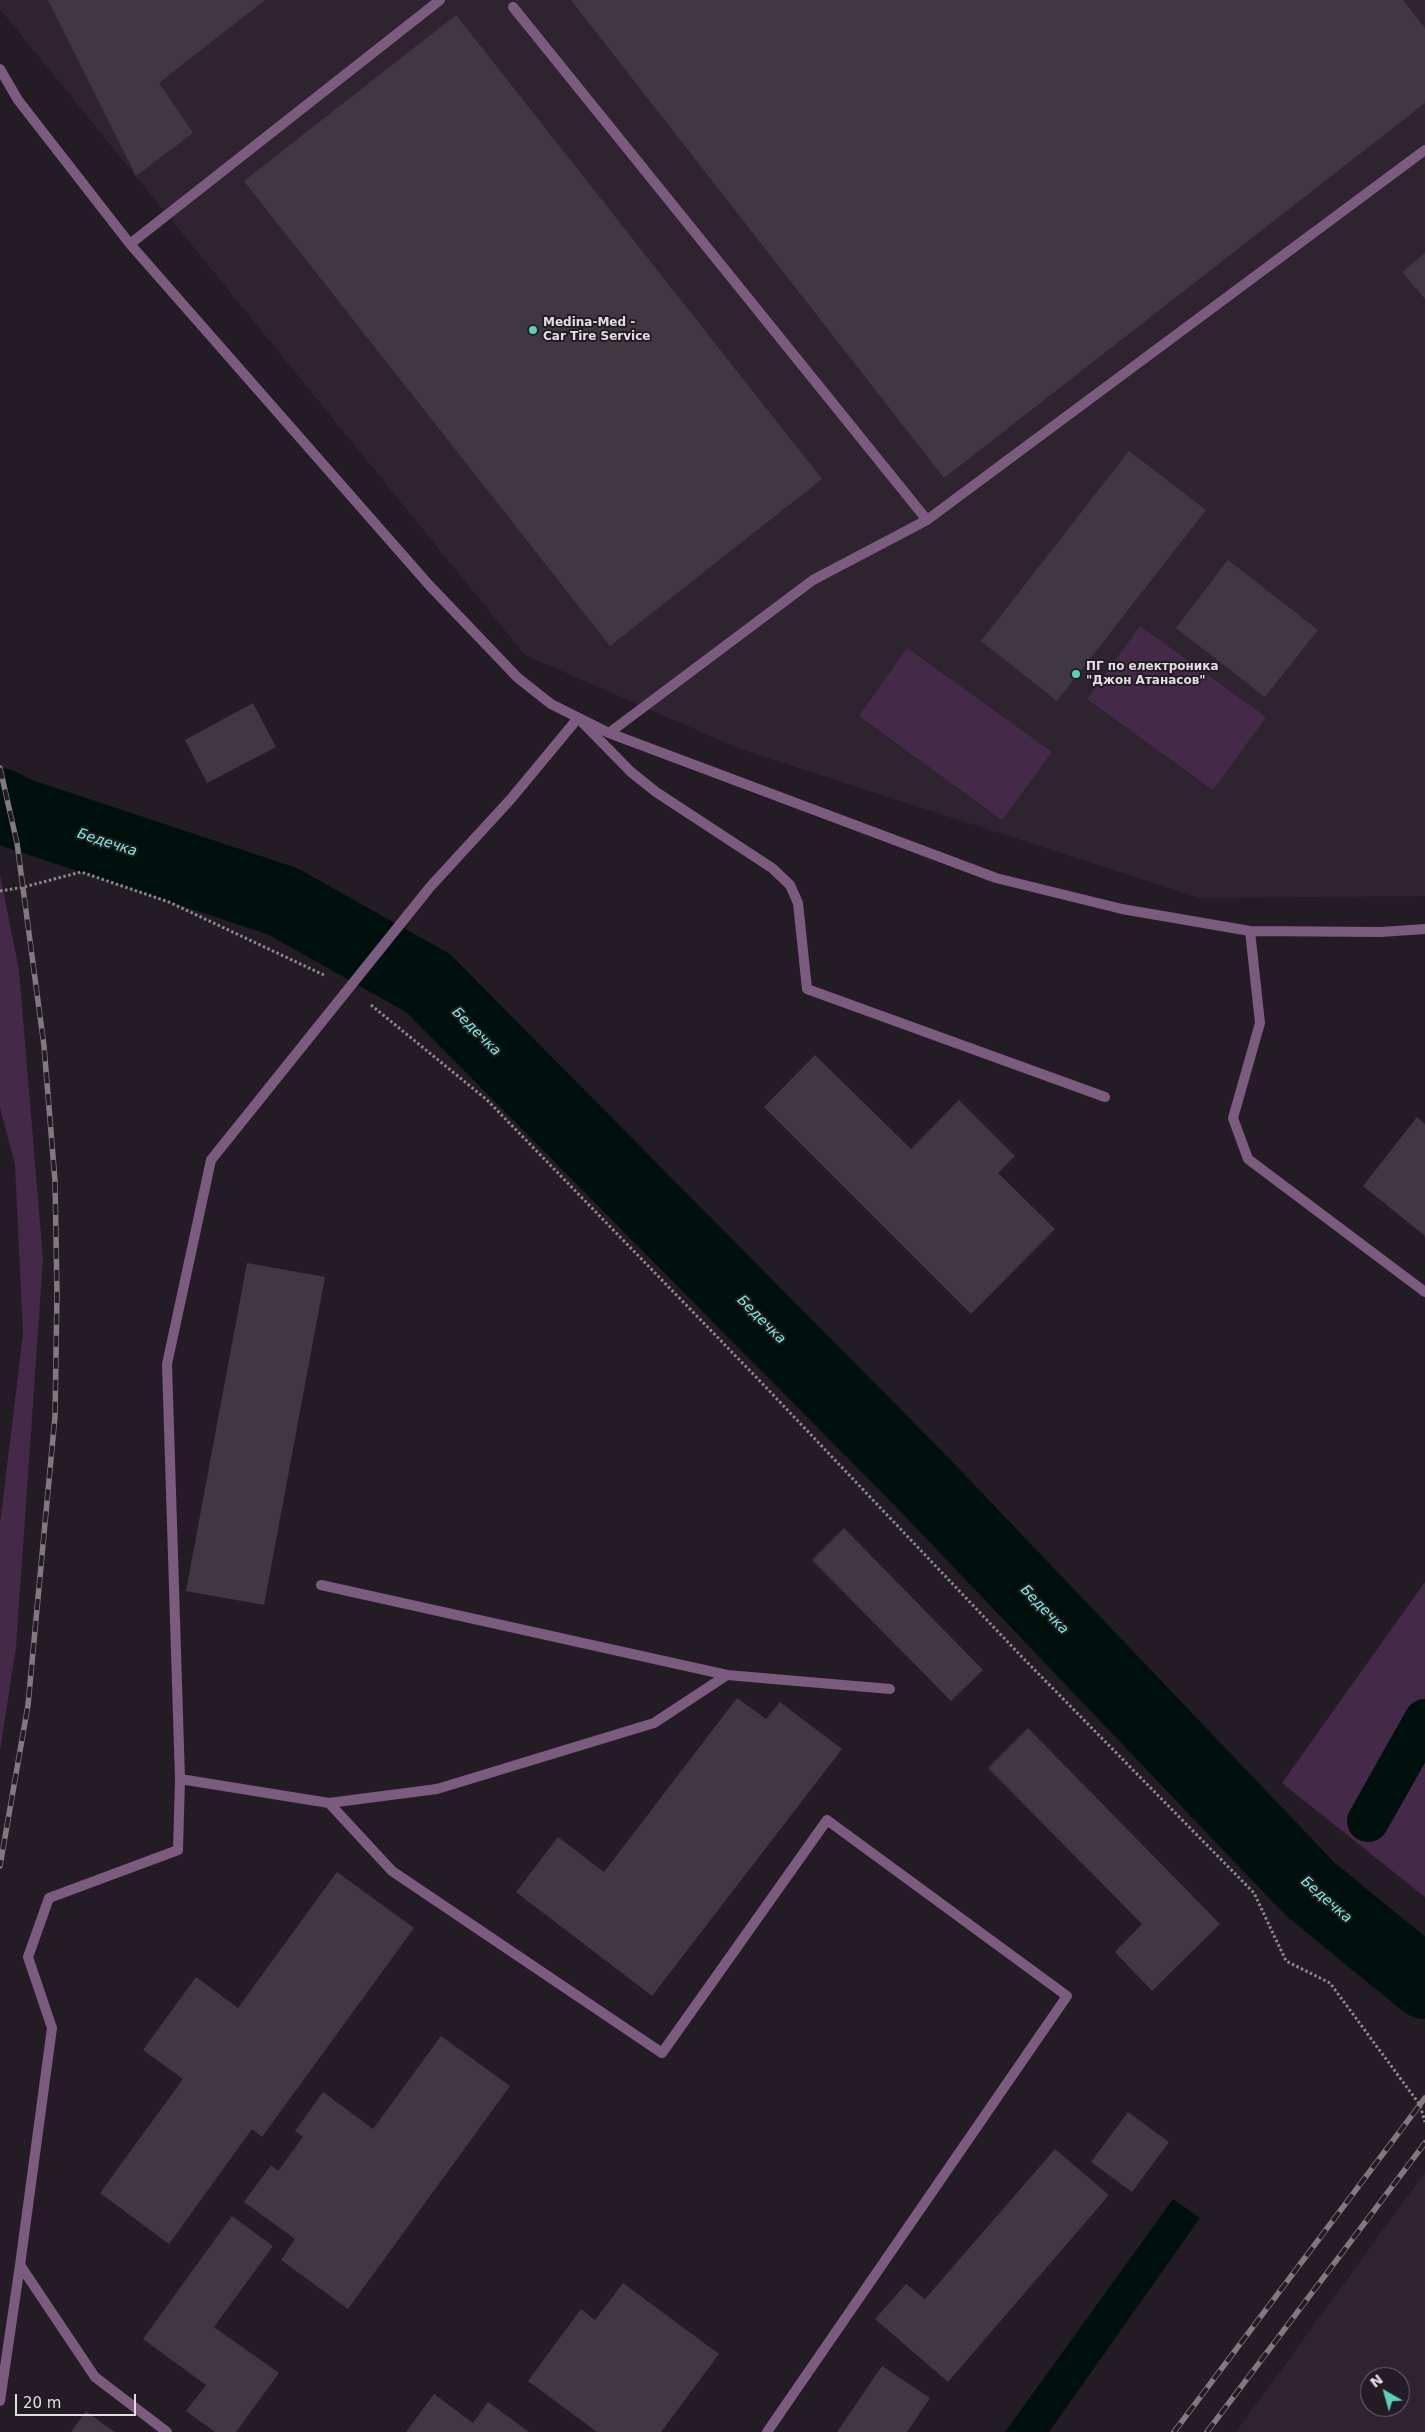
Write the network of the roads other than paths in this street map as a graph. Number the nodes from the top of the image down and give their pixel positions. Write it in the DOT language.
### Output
graph roads {
  1 [pos="440,0"];
  2 [pos="513,7"];
  3 [pos="0,69"];
  4 [pos="1425,150"];
  5 [pos="130,244"];
  6 [pos="927,520"];
  7 [pos="578,718"];
  8 [pos="609,733"];
  9 [pos="1425,929"];
  10 [pos="1250,931"];
  11 [pos="1105,1097"];
  12 [pos="1425,1292"];
  13 [pos="321,1585"];
  14 [pos="727,1675"];
  15 [pos="890,1689"];
  16 [pos="180,1780"];
  17 [pos="329,1803"];
  18 [pos="20,2265"];
  19 [pos="0,2402"];
  20 [pos="167,2432"];
  21 [pos="767,2432"];
  1 -- 5 [label="lane"];
  2 -- 6 [label="lane"];
  3 -- 5 [label="lane"];
  4 -- 6 [label="lane"];
  5 -- 7 [label="lane"];
  6 -- 8 [label="lane"];
  7 -- 8 [label="lane"];
  7 -- 11 [label="lane"];
  7 -- 16 [label="lane"];
  8 -- 10 [label="lane"];
  9 -- 10 [label="lane"];
  10 -- 12 [label="lane"];
  13 -- 14 [label="lane"];
  14 -- 15 [label="lane"];
  14 -- 17 [label="lane"];
  16 -- 17 [label="lane"];
  16 -- 18 [label="lane"];
  17 -- 21 [label="lane"];
  18 -- 19 [label="lane"];
  18 -- 20 [label="lane"];
}
